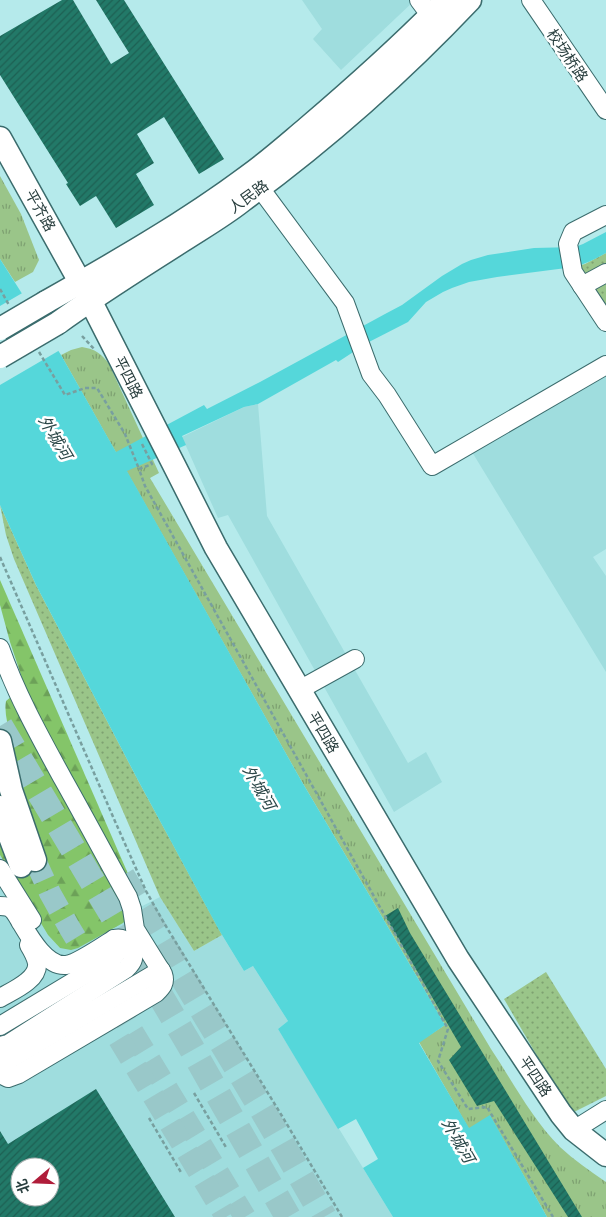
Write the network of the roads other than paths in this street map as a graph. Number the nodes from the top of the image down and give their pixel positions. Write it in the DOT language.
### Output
graph roads {
  1 [pos="446,0"];
  2 [pos="470,0"];
  3 [pos="531,0"];
  4 [pos="425,8"];
  5 [pos="606,110"];
  6 [pos="0,138"];
  7 [pos="260,188"];
  8 [pos="606,215"];
  9 [pos="606,273"];
  10 [pos="578,279"];
  11 [pos="86,291"];
  12 [pos="606,322"];
  13 [pos="0,329"];
  14 [pos="0,357"];
  15 [pos="606,365"];
  16 [pos="0,648"];
  17 [pos="355,659"];
  18 [pos="299,690"];
  19 [pos="0,741"];
  20 [pos="0,807"];
  21 [pos="12,868"];
  22 [pos="0,906"];
  23 [pos="0,913"];
  24 [pos="124,935"];
  25 [pos="161,970"];
  26 [pos="0,998"];
  27 [pos="0,1026"];
  28 [pos="0,1046"];
  29 [pos="0,1063"];
  30 [pos="0,1074"];
  31 [pos="606,1110"];
  32 [pos="574,1130"];
  33 [pos="606,1155"];
  1 -- 4 [label="main road, 人民路"];
  2 -- 7 [label="main road, 人民路"];
  3 -- 5 [label="street, 校场桥路"];
  4 -- 11 [label="main road, 人民路"];
  6 -- 11 [label="main road, 平齐路"];
  7 -- 11 [label="main road, 人民路"];
  7 -- 15 [label="street"];
  8 -- 10 [label="street"];
  9 -- 10 [label="street"];
  10 -- 12 [label="street"];
  11 -- 13 [label="main road, 人民路, bridge"];
  11 -- 14 [label="main road, 人民路, bridge"];
  11 -- 18 [label="main road, 平四路"];
  16 -- 24 [label="street"];
  17 -- 18 [label="street"];
  18 -- 32 [label="main road, 平四路"];
  19 -- 21 [label="main road"];
  20 -- 21 [label="main road"];
  21 -- 24 [label="street"];
  22 -- 24 [label="street"];
  23 -- 26 [label="street"];
  24 -- 25 [label="street"];
  24 -- 27 [label="street"];
  24 -- 28 [label="street"];
  25 -- 29 [label="street"];
  25 -- 30 [label="street"];
  31 -- 32 [label="street"];
  32 -- 33 [label="main road, 平四路"];
}
